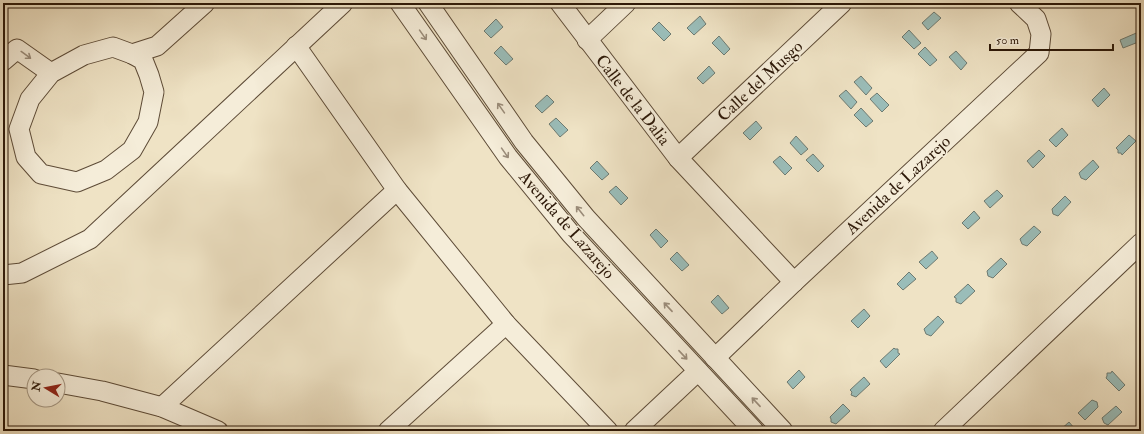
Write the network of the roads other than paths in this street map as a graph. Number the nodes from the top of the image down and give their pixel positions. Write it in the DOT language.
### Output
graph roads {
  1 [pos="205,3"];
  2 [pos="343,3"];
  3 [pos="400,3"];
  4 [pos="428,3"];
  5 [pos="560,3"];
  6 [pos="626,3"];
  7 [pos="842,3"];
  8 [pos="1019,3"];
  9 [pos="587,40"];
  10 [pos="157,46"];
  11 [pos="296,46"];
  12 [pos="132,54"];
  13 [pos="3,61"];
  14 [pos="51,73"];
  15 [pos="150,75"];
  16 [pos="678,158"];
  17 [pos="397,190"];
  18 [pos="1141,243"];
  19 [pos="3,275"];
  20 [pos="794,282"];
  21 [pos="506,324"];
  22 [pos="715,358"];
  23 [pos="698,371"];
  24 [pos="3,375"];
  25 [pos="26,378"];
  26 [pos="66,384"];
  27 [pos="162,407"];
  28 [pos="946,430"];
  29 [pos="218,431"];
  30 [pos="388,431"];
  31 [pos="608,431"];
  32 [pos="634,431"];
  33 [pos="754,431"];
  34 [pos="783,431"];
  1 -- 10 [label="street"];
  2 -- 11 [label="street"];
  3 -- 23 [label="street, Avenida de Lazarejo, one-way"];
  22 -- 4 [label="street, Avenida de Lazarejo, one-way"];
  5 -- 9 [label="street, Calle de la Dalia"];
  6 -- 9 [label="street"];
  7 -- 16 [label="street, Calle del Musgo"];
  8 -- 20 [label="street, Avenida de Lazarejo"];
  9 -- 16 [label="street, Calle de la Dalia"];
  10 -- 12 [label="street"];
  10 -- 15 [label="street"];
  11 -- 17 [label="street"];
  11 -- 19 [label="street"];
  12 -- 14 [label="street"];
  12 -- 15 [label="street"];
  13 -- 14 [label="street, one-way"];
  14 -- 15 [label="street"];
  16 -- 20 [label="street, Calle de la Dalia"];
  17 -- 21 [label="street"];
  17 -- 27 [label="street"];
  18 -- 28 [label="street"];
  20 -- 22 [label="street, Avenida de Lazarejo"];
  21 -- 30 [label="street"];
  21 -- 31 [label="street"];
  34 -- 22 [label="street, Avenida de Lazarejo, one-way"];
  23 -- 32 [label="street"];
  23 -- 33 [label="street, Avenida de Lazarejo"];
  24 -- 25 [label="street"];
  26 -- 27 [label="street"];
  27 -- 29 [label="street"];
}
